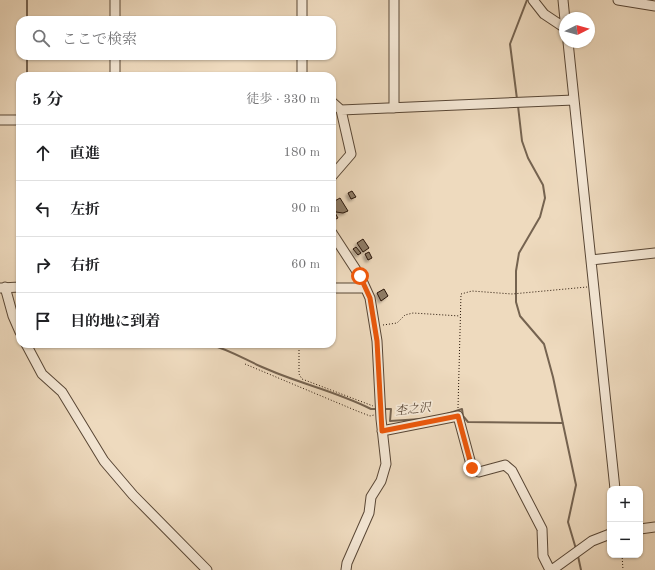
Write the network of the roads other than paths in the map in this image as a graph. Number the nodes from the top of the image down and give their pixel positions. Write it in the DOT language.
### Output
graph roads {
  1 [pos="115,0"];
  2 [pos="302,0"];
  3 [pos="394,0"];
  4 [pos="533,0"];
  5 [pos="563,0"];
  6 [pos="618,0"];
  7 [pos="655,6"];
  8 [pos="564,12"];
  9 [pos="115,16"];
  10 [pos="302,16"];
  11 [pos="559,24"];
  12 [pos="569,48"];
  13 [pos="115,60"];
  14 [pos="302,60"];
  15 [pos="115,72"];
  16 [pos="302,72"];
  17 [pos="574,100"];
  18 [pos="336,106"];
  19 [pos="394,108"];
  20 [pos="341,110"];
  21 [pos="0,120"];
  22 [pos="16,120"];
  23 [pos="336,172"];
  24 [pos="336,239"];
  25 [pos="655,253"];
  26 [pos="591,260"];
  27 [pos="16,287"];
  28 [pos="3,288"];
  29 [pos="336,288"];
  30 [pos="365,288"];
  31 [pos="16,323"];
  32 [pos="28,348"];
  33 [pos="382,431"];
  34 [pos="615,486"];
  35 [pos="655,527"];
  36 [pos="643,529"];
  37 [pos="607,535"];
  38 [pos="207,570"];
  39 [pos="346,570"];
  40 [pos="551,570"];
  1 -- 9 [label="street"];
  2 -- 10 [label="street"];
  3 -- 19 [label="street"];
  4 -- 11 [label="street"];
  5 -- 8 [label="street"];
  6 -- 7 [label="street"];
  12 -- 17 [label="street"];
  13 -- 15 [label="street"];
  14 -- 16 [label="street"];
  17 -- 19 [label="street"];
  17 -- 26 [label="street"];
  18 -- 20 [label="street"];
  19 -- 20 [label="street"];
  20 -- 23 [label="street"];
  21 -- 22 [label="street"];
  24 -- 30 [label="street"];
  25 -- 26 [label="street"];
  26 -- 34 [label="street"];
  27 -- 28 [label="street"];
  28 -- 31 [label="street"];
  29 -- 30 [label="street"];
  30 -- 33 [label="street"];
  32 -- 38 [label="street"];
  33 -- 39 [label="street"];
  33 -- 40 [label="street"];
  35 -- 36 [label="street"];
  37 -- 40 [label="street"];
}
